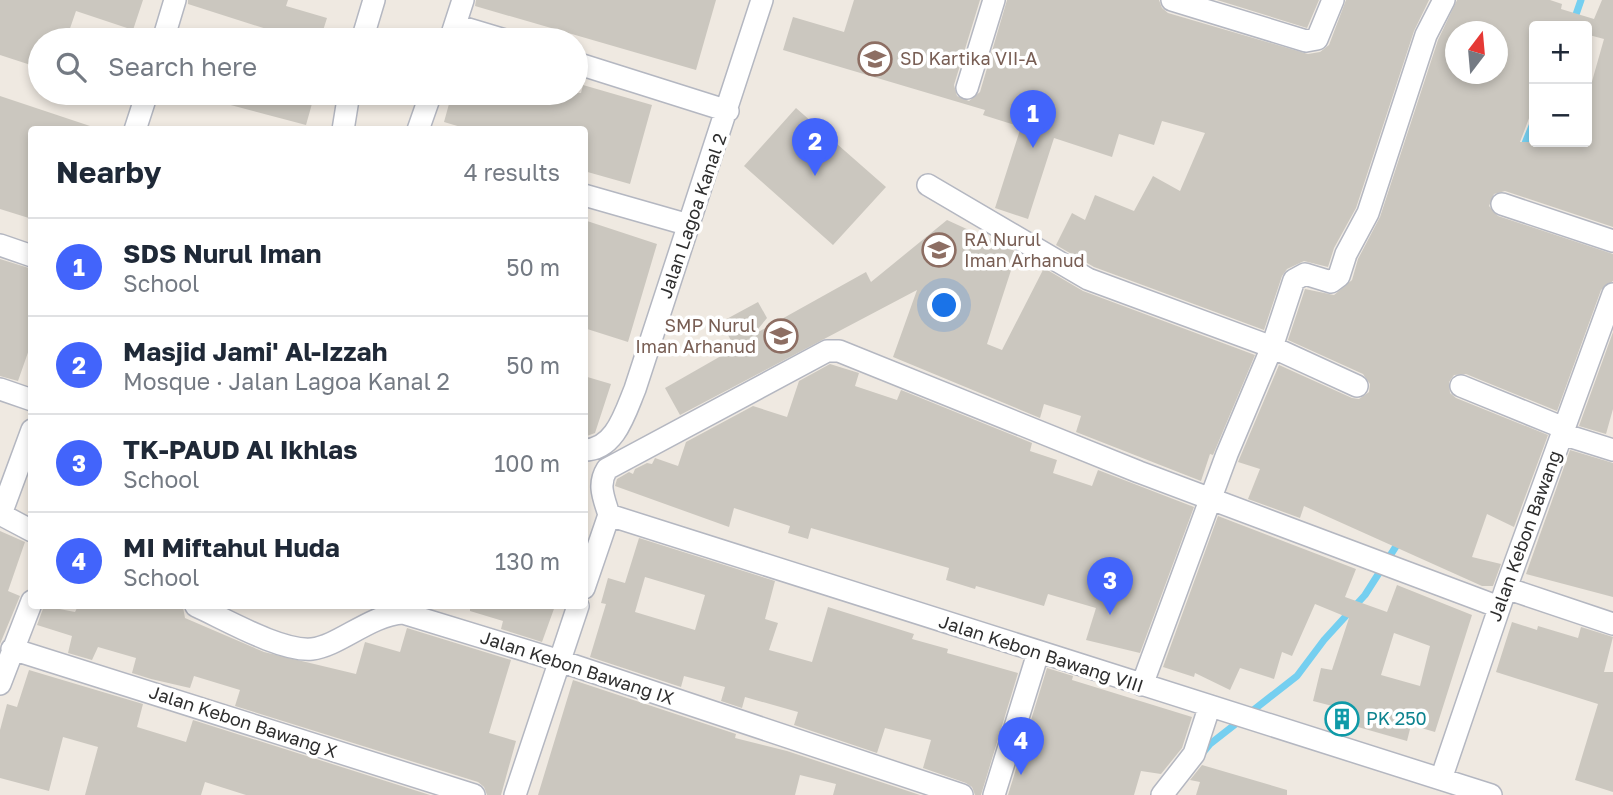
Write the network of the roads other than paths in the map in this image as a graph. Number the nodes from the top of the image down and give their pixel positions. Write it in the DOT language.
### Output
graph roads {
  1 [pos="175,0"];
  2 [pos="374,0"];
  3 [pos="463,0"];
  4 [pos="762,0"];
  5 [pos="994,0"];
  6 [pos="1172,0"];
  7 [pos="1333,0"];
  8 [pos="1444,0"];
  9 [pos="167,28"];
  10 [pos="366,28"];
  11 [pos="454,28"];
  12 [pos="588,66"];
  13 [pos="967,88"];
  14 [pos="143,105"];
  15 [pos="348,105"];
  16 [pos="427,105"];
  17 [pos="728,111"];
  18 [pos="136,126"];
  19 [pos="345,126"];
  20 [pos="419,126"];
  21 [pos="928,185"];
  22 [pos="588,196"];
  23 [pos="1502,204"];
  24 [pos="689,225"];
  25 [pos="1613,241"];
  26 [pos="0,245"];
  27 [pos="28,255"];
  28 [pos="1613,294"];
  29 [pos="1272,347"];
  30 [pos="1357,386"];
  31 [pos="1461,386"];
  32 [pos="0,389"];
  33 [pos="28,399"];
  34 [pos="1563,431"];
  35 [pos="28,441"];
  36 [pos="588,449"];
  37 [pos="1613,450"];
  38 [pos="1211,497"];
  39 [pos="1,514"];
  40 [pos="610,515"];
  41 [pos="28,529"];
  42 [pos="588,577"];
  43 [pos="1503,598"];
  44 [pos="29,609"];
  45 [pos="202,609"];
  46 [pos="578,609"];
  47 [pos="1613,624"];
  48 [pos="12,649"];
  49 [pos="1038,653"];
  50 [pos="560,660"];
  51 [pos="0,684"];
  52 [pos="1142,685"];
  53 [pos="1214,710"];
  54 [pos="1441,779"];
  55 [pos="1479,793"];
  56 [pos="474,795"];
  57 [pos="515,795"];
  58 [pos="962,795"];
  59 [pos="994,795"];
  60 [pos="1162,795"];
  1 -- 9 [label="street"];
  2 -- 10 [label="street"];
  3 -- 11 [label="street"];
  4 -- 17 [label="street, Jalan Lagoa Kanal 2"];
  5 -- 13 [label="street"];
  6 -- 7 [label="street"];
  8 -- 29 [label="street"];
  12 -- 17 [label="street"];
  14 -- 18 [label="street"];
  15 -- 19 [label="street"];
  16 -- 20 [label="street"];
  17 -- 24 [label="street, Jalan Lagoa Kanal 2"];
  21 -- 29 [label="street"];
  22 -- 24 [label="street"];
  23 -- 25 [label="street"];
  24 -- 36 [label="street, Jalan Lagoa Kanal 2"];
  26 -- 27 [label="street"];
  28 -- 34 [label="street, Jalan Kebon Bawang"];
  29 -- 30 [label="street"];
  29 -- 38 [label="street"];
  31 -- 34 [label="street"];
  32 -- 33 [label="street"];
  34 -- 37 [label="street"];
  34 -- 43 [label="street, Jalan Kebon Bawang"];
  35 -- 39 [label="street"];
  38 -- 40 [label="street"];
  38 -- 43 [label="street"];
  38 -- 52 [label="street"];
  39 -- 41 [label="street"];
  40 -- 42 [label="street"];
  40 -- 49 [label="street, Jalan Kebon Bawang VIII"];
  43 -- 47 [label="street"];
  43 -- 54 [label="street, Jalan Kebon Bawang"];
  44 -- 48 [label="street"];
  45 -- 50 [label="street, Jalan Kebon Bawang IX"];
  46 -- 50 [label="street"];
  48 -- 51 [label="street"];
  48 -- 56 [label="street, Jalan Kebon Bawang X"];
  49 -- 52 [label="street, Jalan Kebon Bawang VIII"];
  49 -- 59 [label="street"];
  50 -- 57 [label="street"];
  50 -- 58 [label="street, Jalan Kebon Bawang IX"];
  52 -- 53 [label="street, Jalan Kebon Bawang VIII"];
  53 -- 54 [label="street, Jalan Kebon Bawang VIII"];
  53 -- 60 [label="street"];
  54 -- 55 [label="street, Jalan Kebon Bawang VIII"];
}
